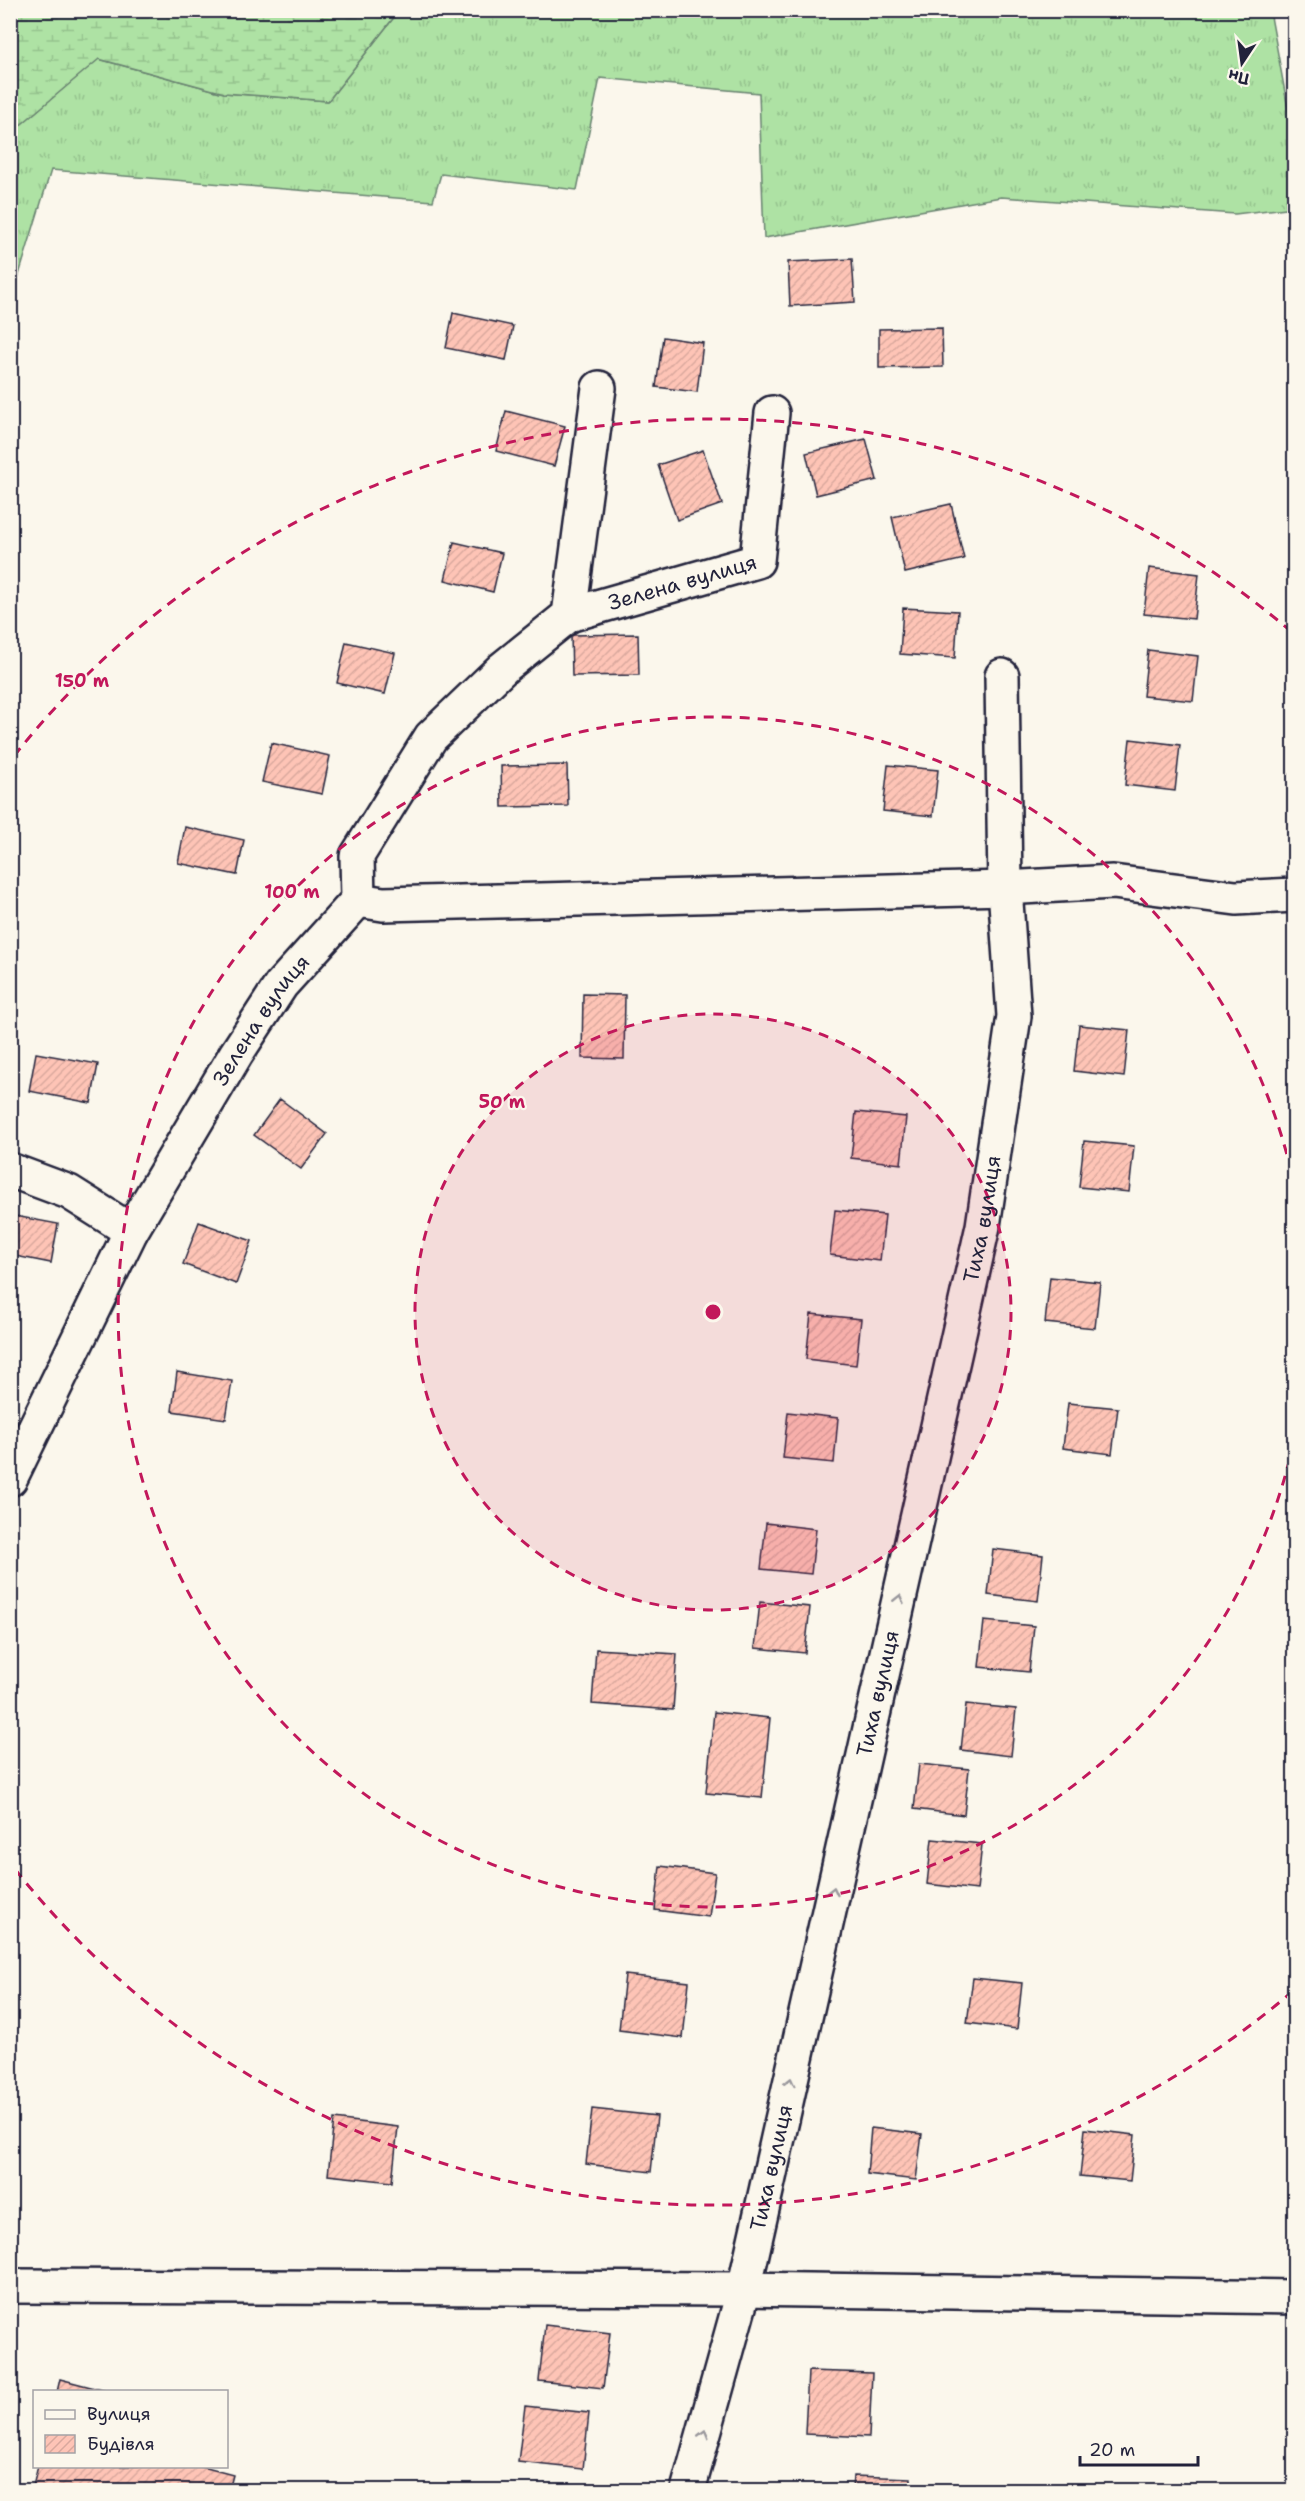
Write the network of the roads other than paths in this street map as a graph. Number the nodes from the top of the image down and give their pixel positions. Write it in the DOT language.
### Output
graph roads {
  1 [pos="599,388"];
  2 [pos="771,413"];
  3 [pos="569,615"];
  4 [pos="1002,676"];
  5 [pos="1005,888"];
  6 [pos="1294,896"];
  7 [pos="358,900"];
  8 [pos="10,1170"];
  9 [pos="131,1230"];
  10 [pos="10,1479"];
  11 [pos="10,2286"];
  12 [pos="744,2289"];
  13 [pos="1294,2297"];
  14 [pos="688,2490"];
  1 -- 3 [label="street, Зелена вулиця"];
  2 -- 3 [label="street, Зелена вулиця"];
  3 -- 7 [label="street, Зелена вулиця"];
  4 -- 5 [label="street, Тиха вулиця"];
  5 -- 6 [label="street"];
  5 -- 7 [label="street"];
  12 -- 5 [label="street, Тиха вулиця, one-way"];
  7 -- 9 [label="street, Зелена вулиця"];
  8 -- 9 [label="street"];
  9 -- 10 [label="street, Зелена вулиця"];
  11 -- 12 [label="street"];
  12 -- 13 [label="street"];
  14 -- 12 [label="street, Тиха вулиця, one-way"];
}
